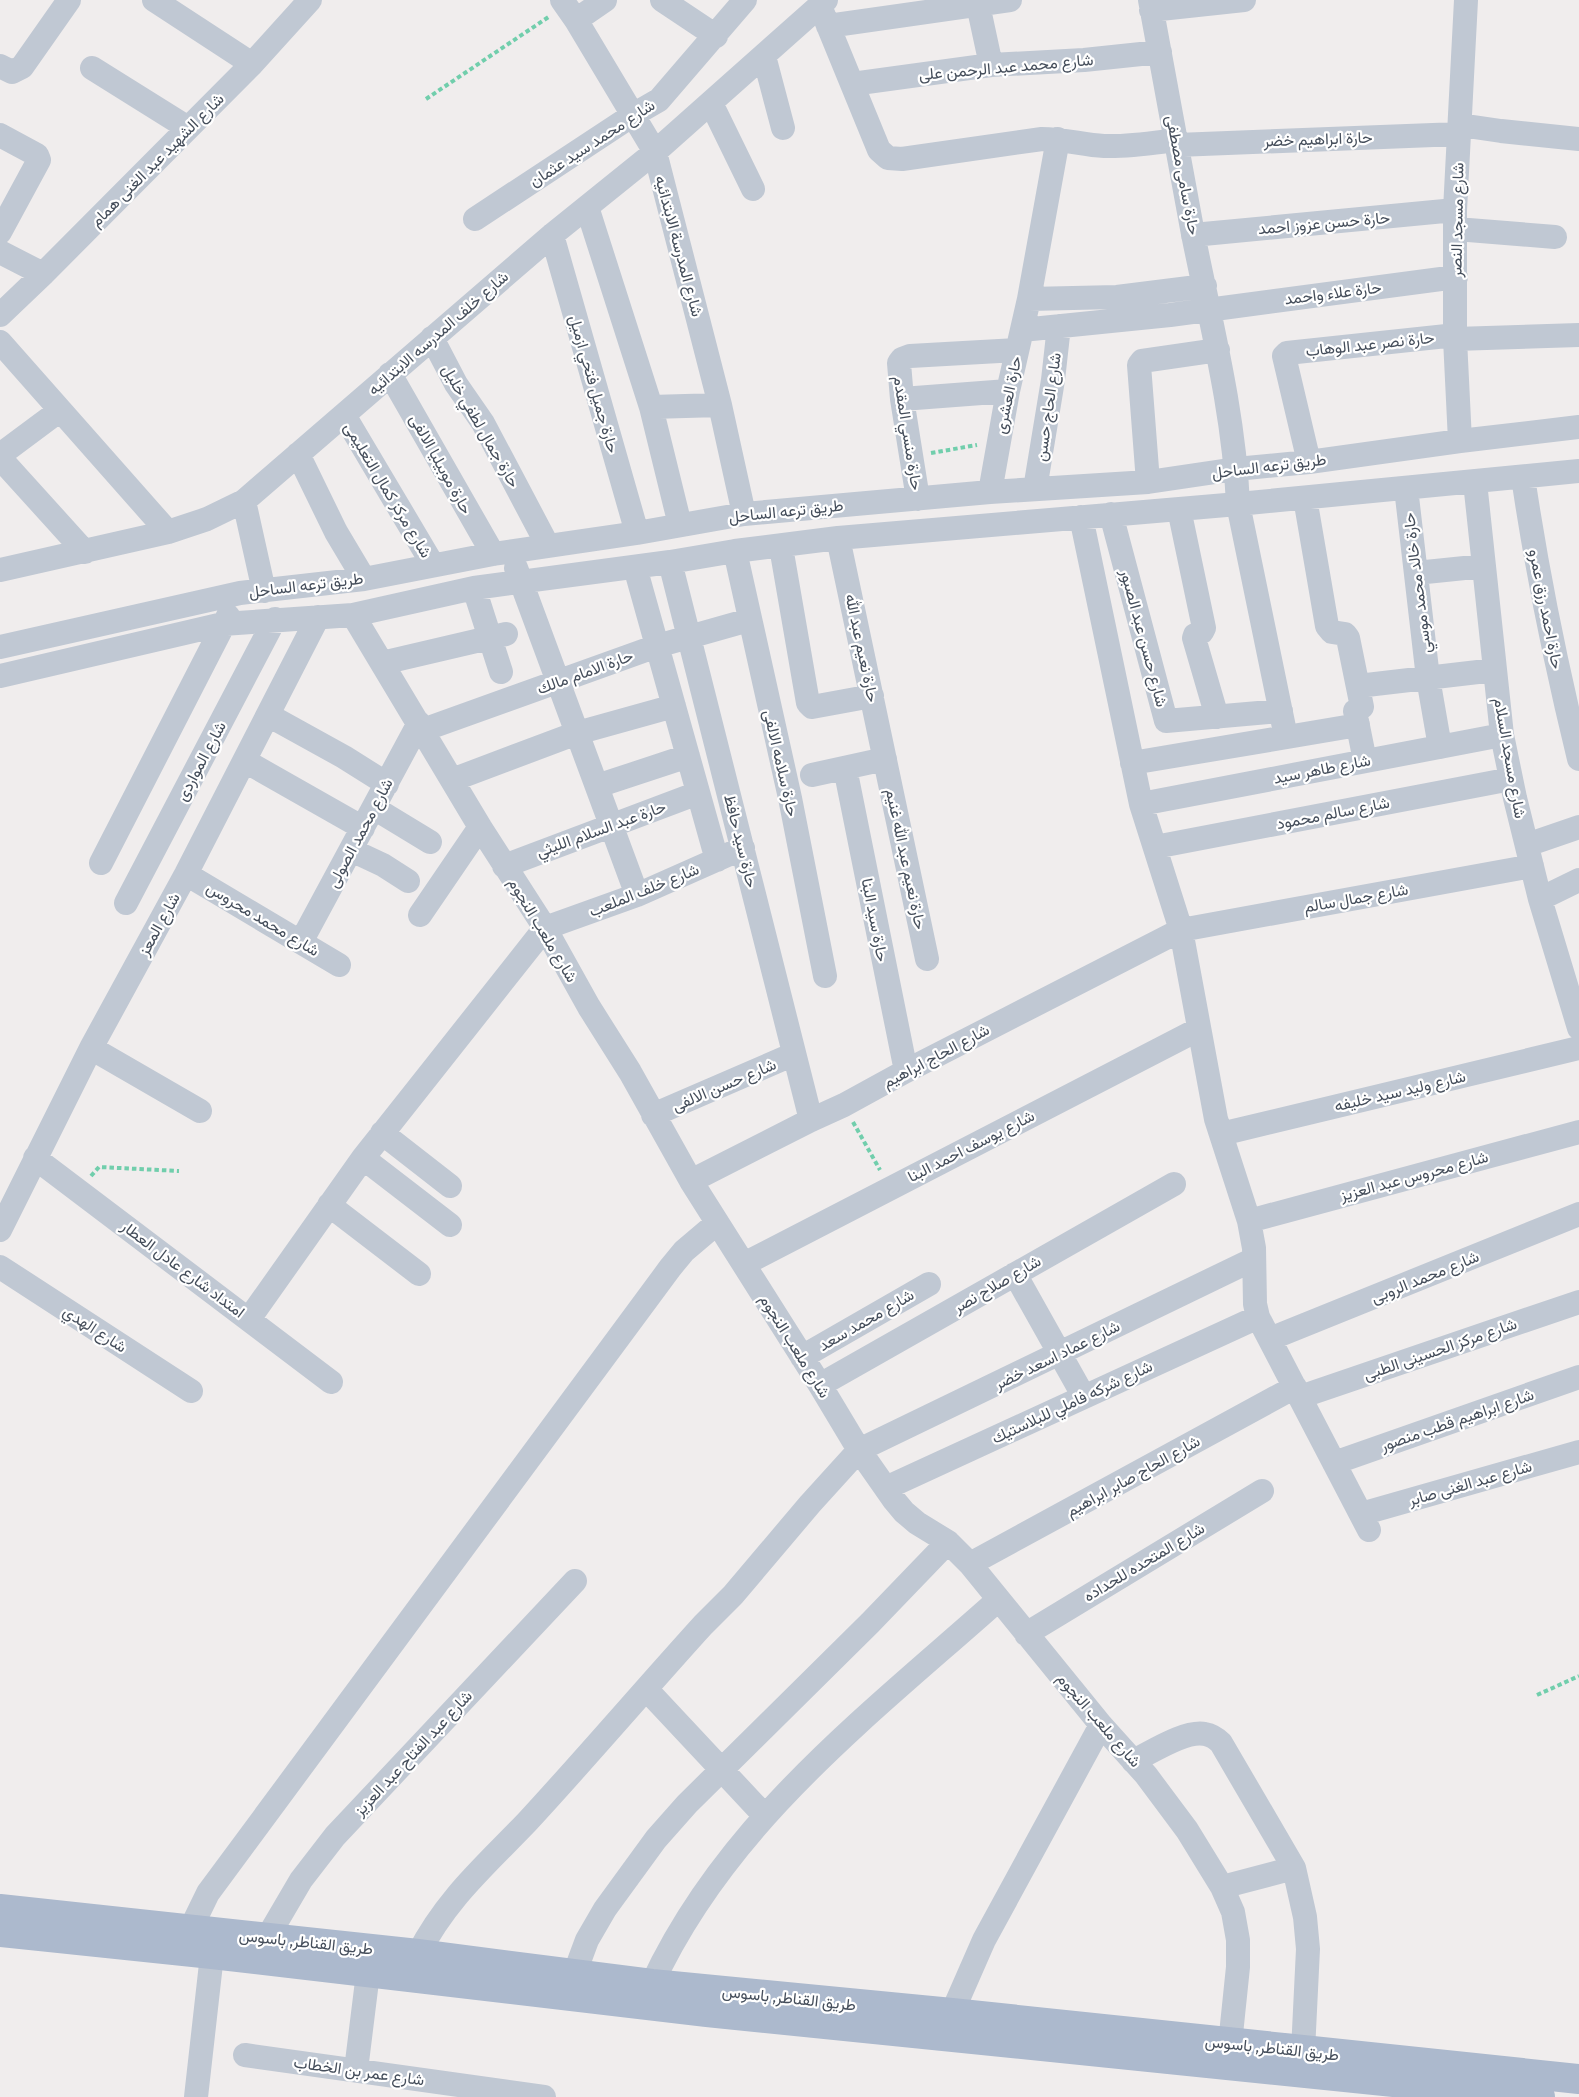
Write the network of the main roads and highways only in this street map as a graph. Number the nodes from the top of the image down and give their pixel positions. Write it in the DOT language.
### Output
graph roads {
  1 [pos="0,1909"];
  2 [pos="0,1932"];
  3 [pos="206,1939"];
  4 [pos="1579,2079"];
  5 [pos="1471,2094"];
  6 [pos="1540,2097"];
  1 -- 3 [label="main road, طريق القناطر, باسوس"];
  2 -- 3 [label="main road, طريق القناطر, باسوس"];
  3 -- 4 [label="main road, طريق القناطر, باسوس"];
  3 -- 5 [label="main road, طريق القناطر, باسوس"];
  5 -- 6 [label="main road, طريق القناطر, باسوس"];
}
